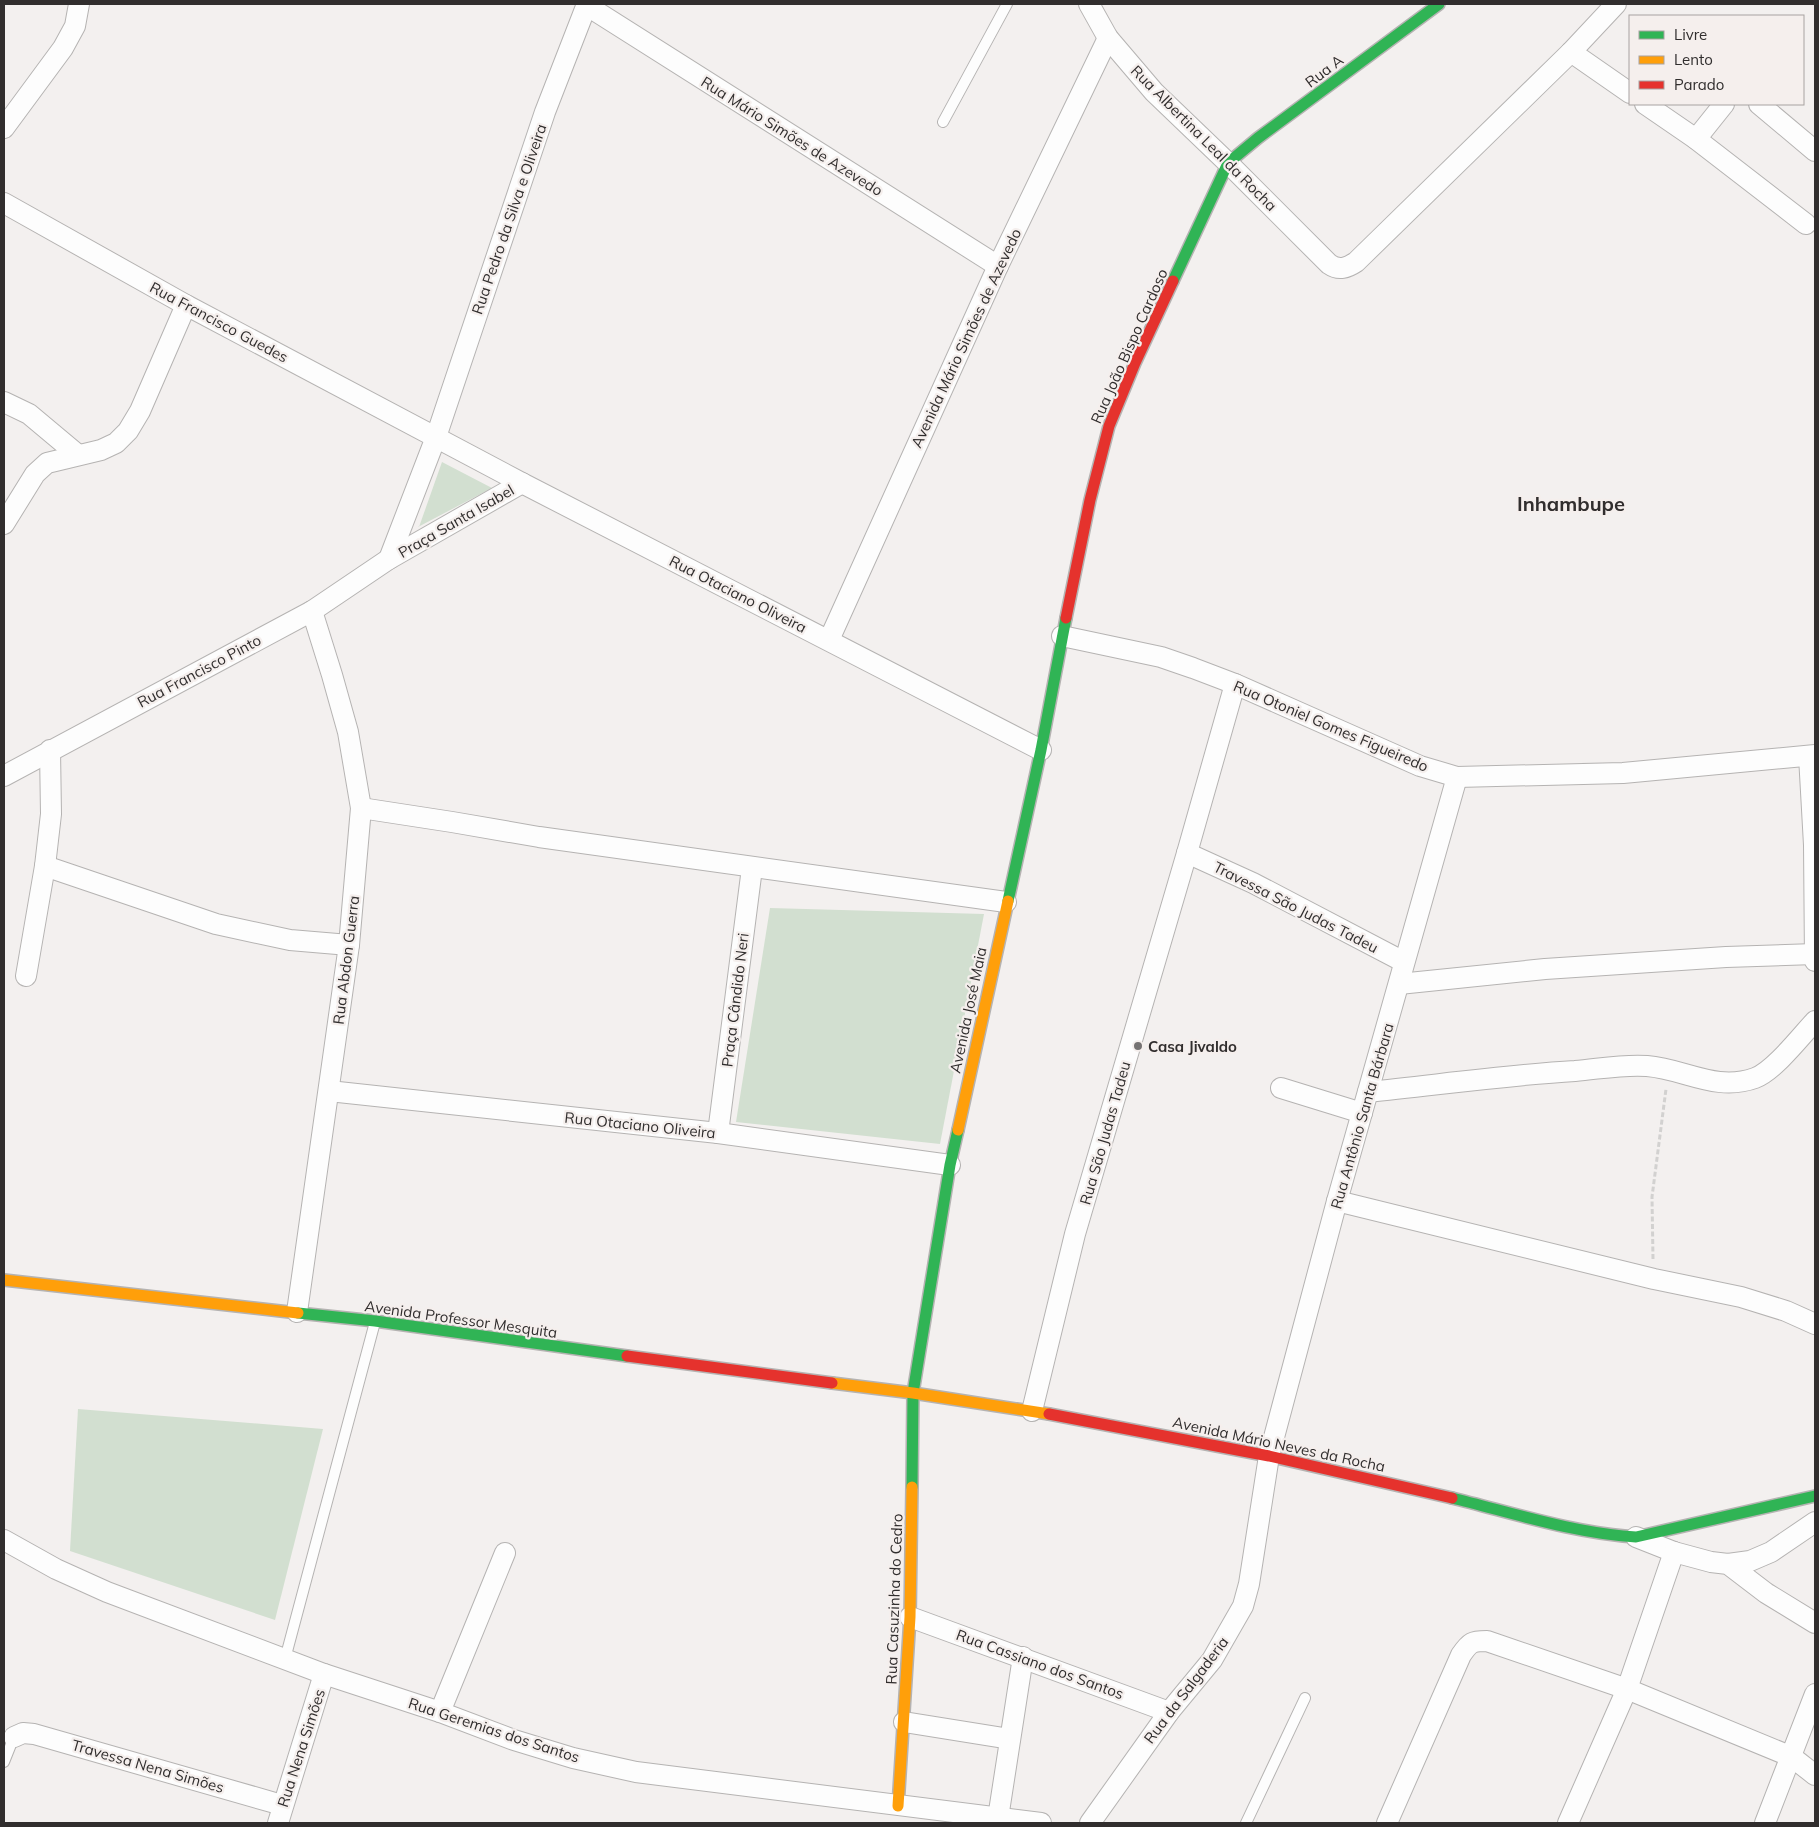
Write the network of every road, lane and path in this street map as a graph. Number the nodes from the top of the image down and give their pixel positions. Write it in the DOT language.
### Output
graph roads {
  1 [pos="79,4"];
  2 [pos="586,4"];
  3 [pos="1007,4"];
  4 [pos="1089,4"];
  5 [pos="1439,4"];
  6 [pos="1616,4"];
  7 [pos="1108,38"];
  8 [pos="1571,52"];
  9 [pos="1629,93"];
  10 [pos="1646,105"];
  11 [pos="1723,105"];
  12 [pos="1760,105"];
  13 [pos="943,122"];
  14 [pos="4,128"];
  15 [pos="1696,139"];
  16 [pos="1815,151"];
  17 [pos="1228,164"];
  18 [pos="4,203"];
  19 [pos="1806,224"];
  20 [pos="998,266"];
  21 [pos="186,305"];
  22 [pos="4,402"];
  23 [pos="436,437"];
  24 [pos="78,455"];
  25 [pos="522,483"];
  26 [pos="4,524"];
  27 [pos="390,559"];
  28 [pos="312,611"];
  29 [pos="1062,636"];
  30 [pos="829,640"];
  31 [pos="1235,684"];
  32 [pos="50,750"];
  33 [pos="1040,750"];
  34 [pos="1812,755"];
  35 [pos="4,776"];
  36 [pos="1457,777"];
  37 [pos="361,808"];
  38 [pos="1187,853"];
  39 [pos="45,866"];
  40 [pos="752,868"];
  41 [pos="1006,902"];
  42 [pos="349,945"];
  43 [pos="1815,956"];
  44 [pos="1404,962"];
  45 [pos="26,976"];
  46 [pos="1400,984"];
  47 [pos="1815,1021"];
  48 [pos="1668,1068"];
  49 [pos="1281,1088"];
  50 [pos="329,1091"];
  51 [pos="1368,1092"];
  52 [pos="1362,1113"];
  53 [pos="718,1133"];
  54 [pos="950,1164"];
  55 [pos="1337,1201"];
  56 [pos="1654,1279"];
  57 [pos="4,1280"];
  58 [pos="297,1312"];
  59 [pos="375,1321"];
  60 [pos="1815,1324"];
  61 [pos="913,1393"];
  62 [pos="1032,1410"];
  63 [pos="1269,1456"];
  64 [pos="1815,1496"];
  65 [pos="1815,1522"];
  66 [pos="1636,1536"];
  67 [pos="4,1540"];
  68 [pos="1674,1552"];
  69 [pos="505,1553"];
  70 [pos="1728,1564"];
  71 [pos="910,1617"];
  72 [pos="1815,1623"];
  73 [pos="1023,1657"];
  74 [pos="285,1659"];
  75 [pos="324,1674"];
  76 [pos="1627,1689"];
  77 [pos="1815,1694"];
  78 [pos="1304,1698"];
  79 [pos="440,1712"];
  80 [pos="1169,1712"];
  81 [pos="904,1722"];
  82 [pos="14,1737"];
  83 [pos="1010,1739"];
  84 [pos="1792,1757"];
  85 [pos="4,1762"];
  86 [pos="1815,1775"];
  87 [pos="898,1806"];
  88 [pos="280,1814"];
  89 [pos="998,1818"];
  90 [pos="1041,1823"];
  91 [pos="1090,1823"];
  92 [pos="1246,1823"];
  93 [pos="1387,1823"];
  94 [pos="1568,1823"];
  95 [pos="1765,1823"];
  1 -- 14 [label="street"];
  2 -- 20 [label="street, Rua Mário Simões de Azevedo"];
  2 -- 23 [label="street, Rua Pedro da Silva e Oliveira"];
  3 -- 13 [label="lane"];
  4 -- 7 [label="street, Rua Albertina Leal da Rocha"];
  5 -- 17 [label="street, Rua A"];
  6 -- 8 [label="street"];
  7 -- 17 [label="street, Rua Albertina Leal da Rocha"];
  7 -- 20 [label="street, Avenida Mário Simões de Azevedo"];
  8 -- 9 [label="street"];
  8 -- 17 [label="street, Rua Albertina Leal da Rocha"];
  10 -- 15 [label="street"];
  11 -- 15 [label="street"];
  12 -- 16 [label="street"];
  15 -- 19 [label="street"];
  17 -- 29 [label="street, Rua João Bispo Cardoso"];
  18 -- 21 [label="street, Rua Francisco Guedes"];
  20 -- 30 [label="street, Avenida Mário Simões de Azevedo"];
  21 -- 23 [label="street, Rua Francisco Guedes"];
  21 -- 24 [label="street"];
  22 -- 24 [label="street"];
  23 -- 25 [label="street, Rua Otaciano Oliveira"];
  23 -- 27 [label="street, Rua Pedro da Silva e Oliveira"];
  24 -- 26 [label="street"];
  25 -- 27 [label="street, Praça Santa Isabel"];
  25 -- 30 [label="street, Rua Otaciano Oliveira"];
  27 -- 28 [label="street, Rua Francisco Pinto"];
  28 -- 32 [label="street, Rua Francisco Pinto"];
  28 -- 37 [label="street, Rua Abdon Guerra"];
  29 -- 31 [label="street, Rua Otoniel Gomes Figueiredo"];
  29 -- 33 [label="street, Avenida José Maia"];
  30 -- 33 [label="street, Rua Otaciano Oliveira"];
  31 -- 36 [label="street, Rua Otoniel Gomes Figueiredo"];
  31 -- 38 [label="street, Rua São Judas Tadeu"];
  32 -- 35 [label="street, Rua Francisco Pinto"];
  32 -- 39 [label="street"];
  33 -- 41 [label="street, Avenida José Maia"];
  34 -- 36 [label="street, Rua Otoniel Gomes Figueiredo"];
  34 -- 43 [label="street"];
  36 -- 44 [label="street, Rua Antônio Santa Bárbara"];
  37 -- 40 [label="street"];
  37 -- 42 [label="street, Rua Abdon Guerra"];
  38 -- 44 [label="street, Travessa São Judas Tadeu"];
  38 -- 62 [label="street, Rua São Judas Tadeu"];
  39 -- 42 [label="street"];
  39 -- 45 [label="street"];
  40 -- 41 [label="street"];
  40 -- 53 [label="street, Praça Cândido Neri"];
  41 -- 54 [label="street, Avenida José Maia"];
  42 -- 50 [label="street, Rua Abdon Guerra"];
  43 -- 46 [label="street"];
  44 -- 46 [label="street, Rua Antônio Santa Bárbara"];
  46 -- 51 [label="street, Rua Antônio Santa Bárbara"];
  47 -- 48 [label="street"];
  48 -- 51 [label="street"];
  48 -- 56 [label="path"];
  49 -- 52 [label="street"];
  50 -- 53 [label="street, Rua Otaciano Oliveira"];
  50 -- 58 [label="street, Rua Abdon Guerra"];
  51 -- 52 [label="street, Rua Antônio Santa Bárbara"];
  52 -- 55 [label="street, Rua Antônio Santa Bárbara"];
  53 -- 54 [label="street, Rua Otaciano Oliveira"];
  54 -- 61 [label="street, Avenida José Maia"];
  55 -- 56 [label="street"];
  55 -- 63 [label="street, Rua Antônio Santa Bárbara"];
  56 -- 60 [label="street"];
  57 -- 58 [label="street, Avenida Professor Mesquita"];
  58 -- 59 [label="street, Avenida Professor Mesquita"];
  59 -- 61 [label="street, Avenida Professor Mesquita"];
  59 -- 74 [label="lane"];
  61 -- 62 [label="street, Avenida Mário Neves da Rocha"];
  61 -- 71 [label="street, Rua Casuzinha do Cedro"];
  62 -- 63 [label="street, Avenida Mário Neves da Rocha"];
  63 -- 66 [label="street, Avenida Mário Neves da Rocha"];
  63 -- 80 [label="street, Rua da Salgaderia"];
  64 -- 66 [label="street, Avenida Mário Neves da Rocha"];
  65 -- 70 [label="street"];
  66 -- 68 [label="street"];
  67 -- 74 [label="street, Rua Geremias dos Santos"];
  68 -- 70 [label="street"];
  68 -- 76 [label="street"];
  69 -- 79 [label="street"];
  70 -- 72 [label="street"];
  71 -- 73 [label="street, Rua Cassiano dos Santos"];
  71 -- 81 [label="street, Rua Casuzinha do Cedro"];
  73 -- 80 [label="street, Rua Cassiano dos Santos"];
  73 -- 83 [label="street"];
  74 -- 75 [label="street, Rua Geremias dos Santos"];
  75 -- 79 [label="street, Rua Geremias dos Santos"];
  75 -- 88 [label="street, Rua Nena Simões"];
  76 -- 84 [label="street"];
  76 -- 93 [label="street"];
  76 -- 94 [label="street"];
  77 -- 84 [label="street"];
  78 -- 92 [label="lane"];
  79 -- 87 [label="street, Rua Geremias dos Santos"];
  80 -- 91 [label="street, Rua da Salgaderia"];
  81 -- 83 [label="street"];
  81 -- 87 [label="street, Rua Casuzinha do Cedro"];
  82 -- 85 [label="lane"];
  82 -- 88 [label="street, Travessa Nena Simões"];
  83 -- 89 [label="street"];
  84 -- 86 [label="street"];
  84 -- 95 [label="street"];
  87 -- 89 [label="street, Rua Geremias dos Santos"];
  89 -- 90 [label="street, Rua Geremias dos Santos"];
}
